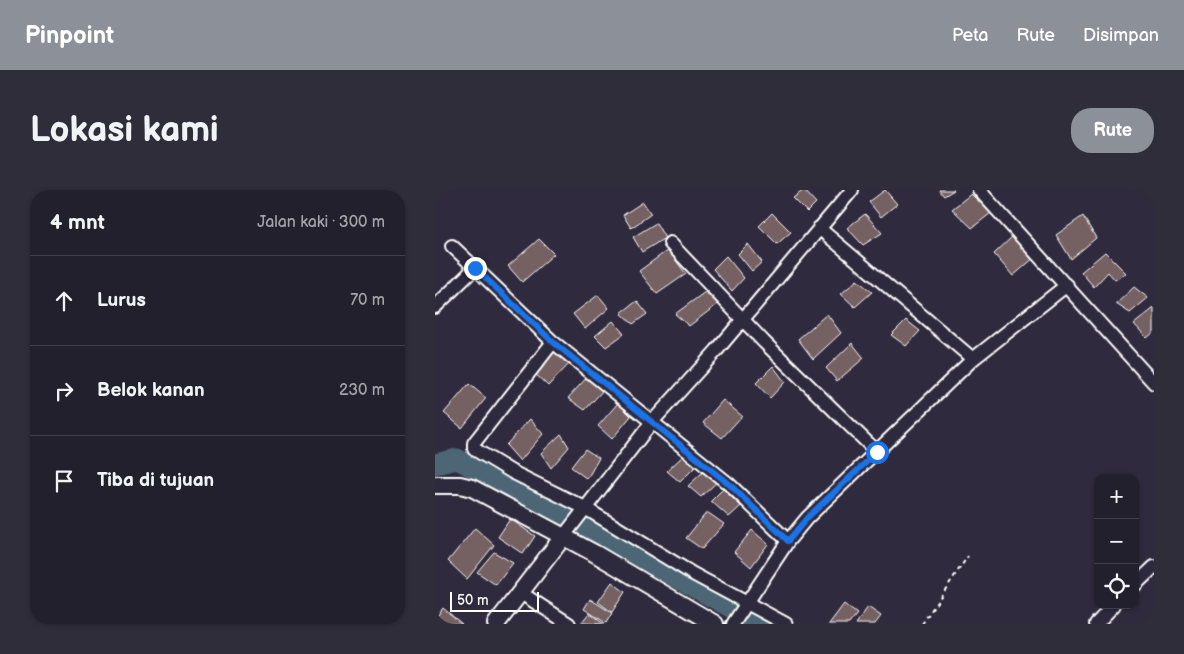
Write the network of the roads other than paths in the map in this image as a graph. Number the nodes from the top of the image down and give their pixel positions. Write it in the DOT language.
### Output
graph roads {
  1 [pos="851,190"];
  2 [pos="979,190"];
  3 [pos="819,228"];
  4 [pos="670,243"];
  5 [pos="453,246"];
  6 [pos="475,268"];
  7 [pos="1067,285"];
  8 [pos="435,307"];
  9 [pos="743,320"];
  10 [pos="553,342"];
  11 [pos="973,359"];
  12 [pos="1154,383"];
  13 [pos="652,422"];
  14 [pos="877,452"];
  15 [pos="435,484"];
  16 [pos="584,509"];
  17 [pos="567,532"];
  18 [pos="788,541"];
  19 [pos="1154,567"];
  20 [pos="1139,581"];
  21 [pos="521,593"];
  22 [pos="745,605"];
  23 [pos="1110,609"];
  24 [pos="496,624"];
  25 [pos="569,624"];
  26 [pos="715,624"];
  27 [pos="733,624"];
  28 [pos="786,624"];
  29 [pos="1096,624"];
  1 -- 3 [label="street"];
  2 -- 7 [label="street"];
  3 -- 9 [label="street"];
  3 -- 11 [label="street"];
  4 -- 9 [label="street"];
  5 -- 6 [label="street"];
  6 -- 8 [label="street"];
  6 -- 10 [label="street"];
  7 -- 11 [label="street"];
  7 -- 12 [label="street"];
  9 -- 13 [label="street"];
  9 -- 14 [label="street"];
  10 -- 13 [label="street"];
  10 -- 16 [label="street"];
  11 -- 14 [label="street"];
  13 -- 16 [label="street"];
  13 -- 18 [label="street"];
  14 -- 18 [label="street"];
  15 -- 17 [label="street"];
  16 -- 17 [label="street"];
  16 -- 22 [label="street"];
  17 -- 21 [label="street"];
  17 -- 26 [label="street"];
  18 -- 22 [label="street"];
  19 -- 20 [label="street"];
  21 -- 24 [label="street"];
  21 -- 25 [label="street"];
  22 -- 27 [label="street"];
  22 -- 28 [label="street"];
  23 -- 29 [label="street"];
}
